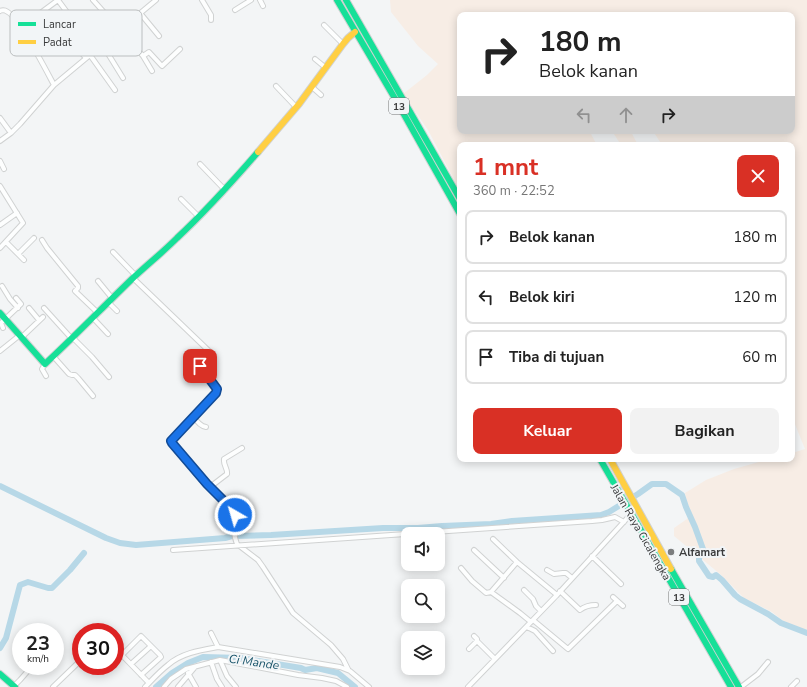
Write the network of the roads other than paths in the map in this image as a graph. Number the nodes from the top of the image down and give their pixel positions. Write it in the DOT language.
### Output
graph roads {
  1 [pos="58,0"];
  2 [pos="93,0"];
  3 [pos="156,0"];
  4 [pos="202,0"];
  5 [pos="251,0"];
  6 [pos="260,0"];
  7 [pos="337,0"];
  8 [pos="346,0"];
  9 [pos="263,6"];
  10 [pos="0,10"];
  11 [pos="44,10"];
  12 [pos="65,10"];
  13 [pos="102,10"];
  14 [pos="235,10"];
  15 [pos="142,11"];
  16 [pos="10,13"];
  17 [pos="142,15"];
  18 [pos="212,20"];
  19 [pos="324,25"];
  20 [pos="355,32"];
  21 [pos="159,36"];
  22 [pos="343,44"];
  23 [pos="180,49"];
  24 [pos="38,56"];
  25 [pos="108,56"];
  26 [pos="142,56"];
  27 [pos="88,57"];
  28 [pos="315,60"];
  29 [pos="326,68"];
  30 [pos="152,71"];
  31 [pos="123,78"];
  32 [pos="54,85"];
  33 [pos="276,86"];
  34 [pos="312,87"];
  35 [pos="115,90"];
  36 [pos="322,95"];
  37 [pos="296,108"];
  38 [pos="0,118"];
  39 [pos="11,133"];
  40 [pos="0,141"];
  41 [pos="0,161"];
  42 [pos="200,164"];
  43 [pos="4,169"];
  44 [pos="0,186"];
  45 [pos="225,190"];
  46 [pos="457,194"];
  47 [pos="181,199"];
  48 [pos="457,209"];
  49 [pos="16,213"];
  50 [pos="199,217"];
  51 [pos="0,225"];
  52 [pos="34,238"];
  53 [pos="42,240"];
  54 [pos="6,242"];
  55 [pos="0,248"];
  56 [pos="113,252"];
  57 [pos="18,254"];
  58 [pos="24,260"];
  59 [pos="134,277"];
  60 [pos="98,281"];
  61 [pos="2,286"];
  62 [pos="16,298"];
  63 [pos="110,300"];
  64 [pos="18,308"];
  65 [pos="29,308"];
  66 [pos="44,308"];
  67 [pos="117,311"];
  68 [pos="0,313"];
  69 [pos="95,316"];
  70 [pos="43,317"];
  71 [pos="5,318"];
  72 [pos="39,320"];
  73 [pos="3,328"];
  74 [pos="108,334"];
  75 [pos="21,336"];
  76 [pos="72,339"];
  77 [pos="0,351"];
  78 [pos="53,356"];
  79 [pos="45,364"];
  80 [pos="200,366"];
  81 [pos="46,376"];
  82 [pos="109,376"];
  83 [pos="189,377"];
  84 [pos="93,396"];
  85 [pos="194,417"];
  86 [pos="206,427"];
  87 [pos="242,448"];
  88 [pos="602,462"];
  89 [pos="612,462"];
  90 [pos="210,487"];
  91 [pos="631,514"];
  92 [pos="624,522"];
  93 [pos="493,539"];
  94 [pos="237,544"];
  95 [pos="172,550"];
  96 [pos="474,550"];
  97 [pos="592,556"];
  98 [pos="517,562"];
  99 [pos="461,568"];
  100 [pos="547,570"];
  101 [pos="504,578"];
  102 [pos="572,578"];
  103 [pos="621,584"];
  104 [pos="524,590"];
  105 [pos="491,592"];
  106 [pos="559,593"];
  107 [pos="613,597"];
  108 [pos="617,601"];
  109 [pos="596,605"];
  110 [pos="623,606"];
  111 [pos="541,611"];
  112 [pos="532,621"];
  113 [pos="526,627"];
  114 [pos="211,633"];
  115 [pos="474,636"];
  116 [pos="477,641"];
  117 [pos="151,646"];
  118 [pos="218,647"];
  119 [pos="469,649"];
  120 [pos="553,651"];
  121 [pos="124,652"];
  122 [pos="124,656"];
  123 [pos="494,658"];
  124 [pos="220,660"];
  125 [pos="211,662"];
  126 [pos="768,662"];
  127 [pos="131,664"];
  128 [pos="195,666"];
  129 [pos="72,669"];
  130 [pos="186,669"];
  131 [pos="348,669"];
  132 [pos="0,674"];
  133 [pos="25,675"];
  134 [pos="141,675"];
  135 [pos="189,675"];
  136 [pos="797,681"];
  137 [pos="149,683"];
  138 [pos="14,687"];
  139 [pos="53,687"];
  140 [pos="145,687"];
  141 [pos="164,687"];
  142 [pos="178,687"];
  143 [pos="196,687"];
  144 [pos="222,687"];
  145 [pos="236,687"];
  146 [pos="347,687"];
  147 [pos="369,687"];
  148 [pos="468,687"];
  149 [pos="731,687"];
  150 [pos="740,687"];
  151 [pos="791,687"];
  1 -- 11 [label="street"];
  1 -- 12 [label="street"];
  2 -- 13 [label="street"];
  3 -- 15 [label="street"];
  4 -- 18 [label="street"];
  5 -- 14 [label="street"];
  6 -- 9 [label="street"];
  7 -- 20 [label="main road, 13"];
  8 -- 46 [label="main road, 13"];
  10 -- 16 [label="street"];
  17 -- 21 [label="street"];
  19 -- 22 [label="street"];
  20 -- 22 [label="main road"];
  20 -- 48 [label="main road, 13"];
  22 -- 29 [label="main road"];
  23 -- 26 [label="street"];
  24 -- 32 [label="street"];
  25 -- 31 [label="street"];
  26 -- 30 [label="street"];
  27 -- 32 [label="street"];
  27 -- 35 [label="street"];
  28 -- 29 [label="street"];
  29 -- 34 [label="main road"];
  32 -- 39 [label="street"];
  33 -- 37 [label="street"];
  34 -- 36 [label="street"];
  34 -- 37 [label="main road"];
  37 -- 45 [label="main road"];
  38 -- 39 [label="street"];
  39 -- 40 [label="street"];
  41 -- 43 [label="street"];
  42 -- 45 [label="street"];
  44 -- 49 [label="street"];
  45 -- 50 [label="main road"];
  47 -- 50 [label="street"];
  49 -- 51 [label="street"];
  49 -- 54 [label="street"];
  50 -- 59 [label="main road"];
  52 -- 57 [label="street"];
  53 -- 69 [label="street"];
  54 -- 55 [label="street"];
  54 -- 57 [label="street"];
  56 -- 59 [label="street"];
  57 -- 58 [label="street"];
  59 -- 63 [label="main road"];
  59 -- 80 [label="street"];
  60 -- 63 [label="street"];
  61 -- 64 [label="street"];
  62 -- 64 [label="street"];
  63 -- 67 [label="street"];
  63 -- 69 [label="main road"];
  64 -- 71 [label="street"];
  65 -- 72 [label="street"];
  66 -- 76 [label="street"];
  68 -- 71 [label="main road"];
  69 -- 74 [label="street"];
  69 -- 76 [label="main road"];
  70 -- 72 [label="street"];
  71 -- 73 [label="street"];
  71 -- 75 [label="main road"];
  72 -- 75 [label="street"];
  75 -- 77 [label="street"];
  75 -- 79 [label="main road"];
  76 -- 78 [label="main road"];
  76 -- 82 [label="street"];
  78 -- 79 [label="main road"];
  78 -- 84 [label="street"];
  79 -- 81 [label="street"];
  80 -- 83 [label="street"];
  80 -- 85 [label="street"];
  85 -- 86 [label="street"];
  85 -- 90 [label="street"];
  87 -- 90 [label="street"];
  88 -- 91 [label="main road, Jalan Raya Cicalengka / 13"];
  89 -- 150 [label="main road, Jalan Raya Cicalengka / 13"];
  90 -- 94 [label="street"];
  91 -- 92 [label="street"];
  91 -- 149 [label="main road, Jalan Raya Cicalengka / 13"];
  92 -- 94 [label="street"];
  92 -- 97 [label="street"];
  93 -- 98 [label="street"];
  94 -- 95 [label="street"];
  94 -- 131 [label="street"];
  96 -- 101 [label="street"];
  97 -- 102 [label="street"];
  97 -- 103 [label="street"];
  98 -- 101 [label="street"];
  98 -- 106 [label="street"];
  99 -- 105 [label="street"];
  100 -- 102 [label="street"];
  101 -- 105 [label="street"];
  102 -- 106 [label="street"];
  104 -- 111 [label="street"];
  105 -- 112 [label="street"];
  106 -- 109 [label="street"];
  106 -- 111 [label="street"];
  107 -- 108 [label="street"];
  108 -- 110 [label="street"];
  108 -- 112 [label="street"];
  111 -- 112 [label="street"];
  112 -- 113 [label="street"];
  113 -- 120 [label="street"];
  113 -- 123 [label="street"];
  114 -- 118 [label="street"];
  115 -- 116 [label="street"];
  116 -- 119 [label="street"];
  116 -- 123 [label="street"];
  117 -- 121 [label="street"];
  117 -- 127 [label="street"];
  117 -- 134 [label="street"];
  118 -- 131 [label="street"];
  118 -- 137 [label="street"];
  122 -- 127 [label="street"];
  123 -- 148 [label="street"];
  124 -- 125 [label="street"];
  124 -- 145 [label="street"];
  124 -- 146 [label="street"];
  125 -- 128 [label="street"];
  125 -- 144 [label="street"];
  126 -- 150 [label="street"];
  127 -- 134 [label="street"];
  128 -- 130 [label="street"];
  128 -- 135 [label="street"];
  129 -- 139 [label="street"];
  130 -- 135 [label="street"];
  130 -- 141 [label="street"];
  131 -- 147 [label="street"];
  132 -- 138 [label="main road"];
  133 -- 138 [label="street"];
  134 -- 137 [label="street"];
  135 -- 142 [label="street"];
  135 -- 143 [label="street"];
  136 -- 151 [label="street"];
  137 -- 140 [label="street"];
}
